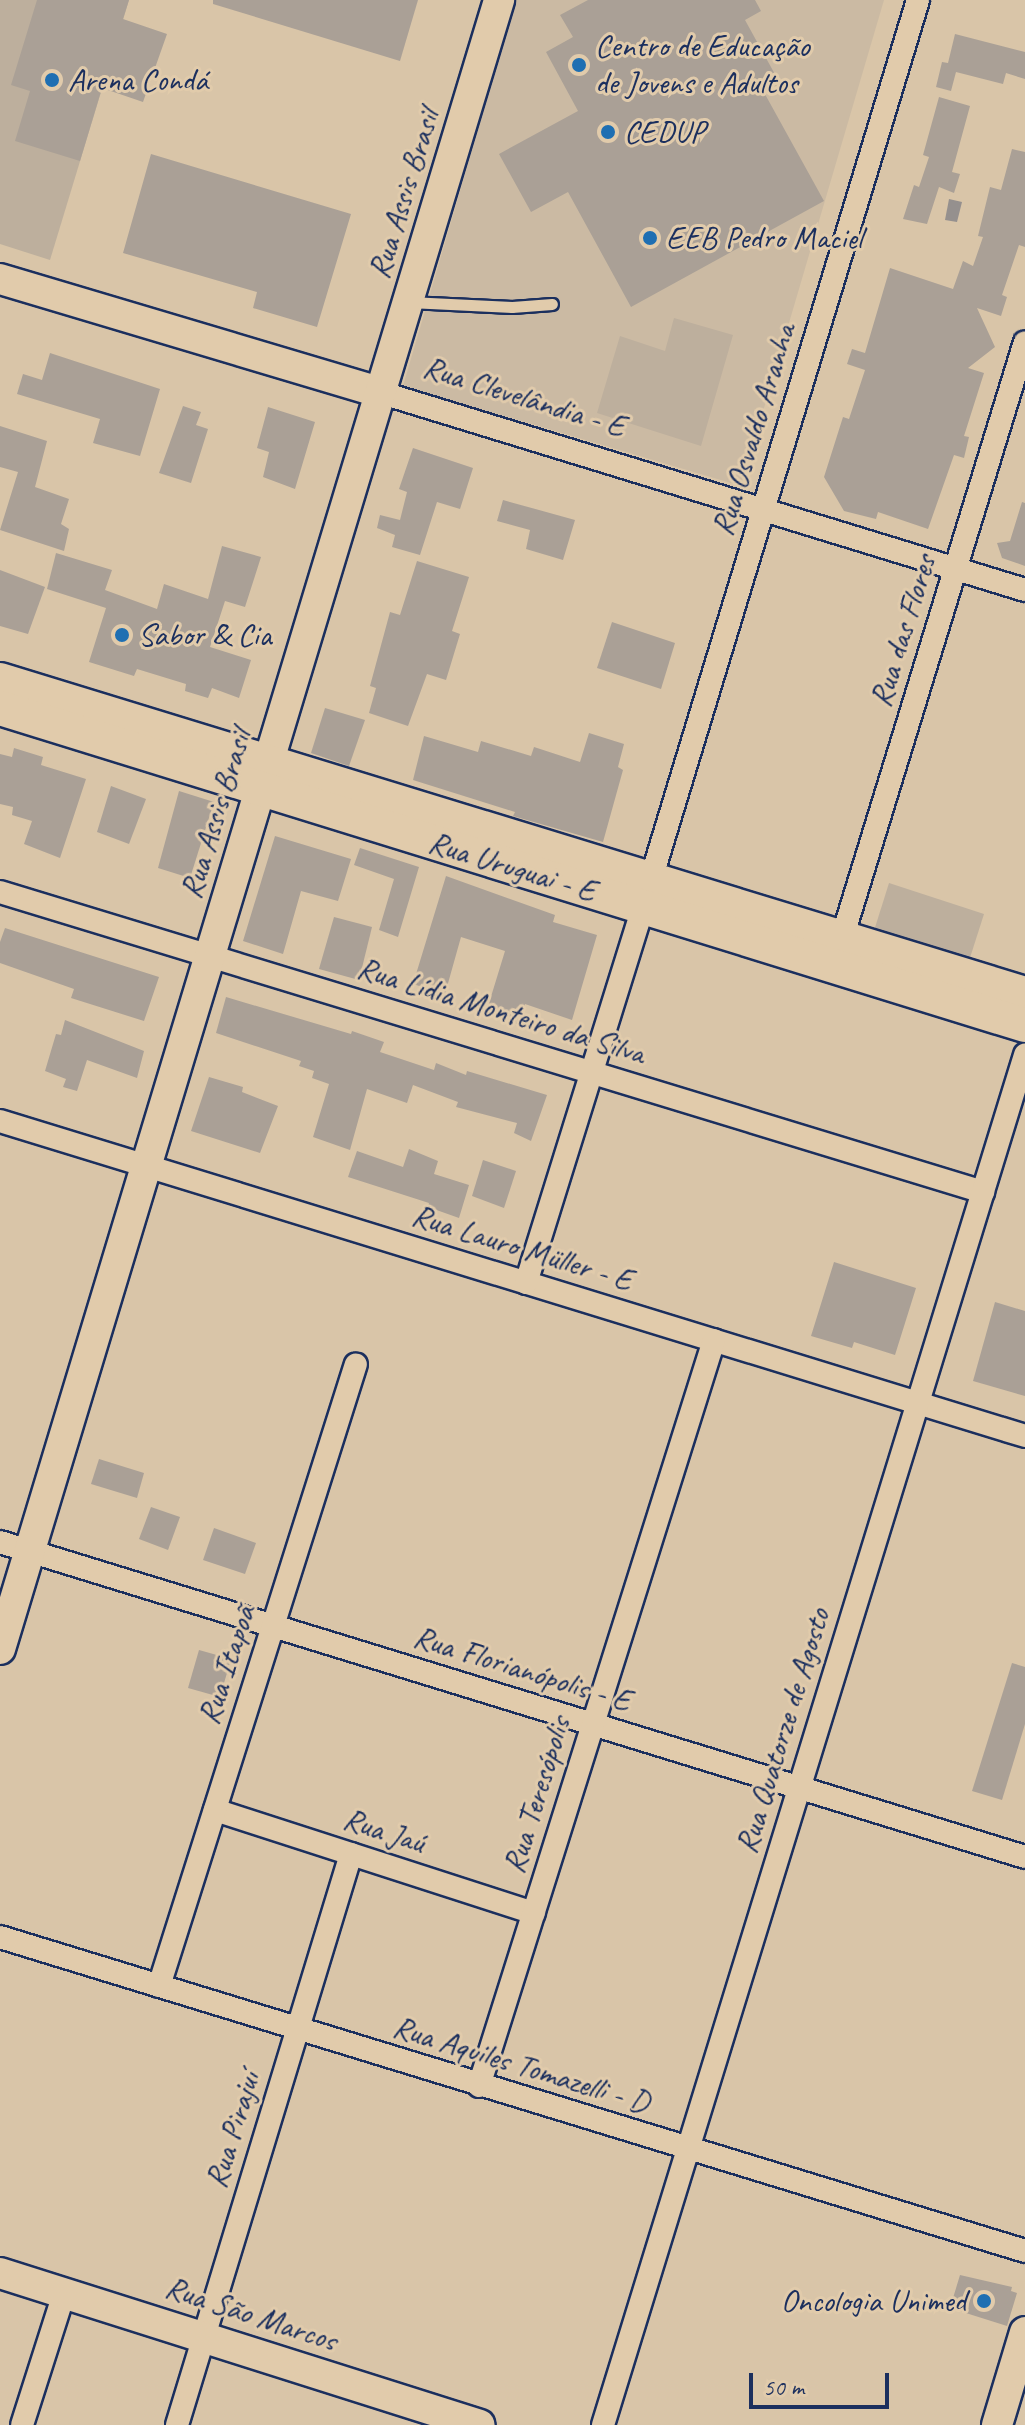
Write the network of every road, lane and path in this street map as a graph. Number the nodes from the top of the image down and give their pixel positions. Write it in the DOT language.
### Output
graph roads {
  1 [pos="499,0"];
  2 [pos="918,0"];
  3 [pos="0,279"];
  4 [pos="409,302"];
  5 [pos="552,304"];
  6 [pos="1025,342"];
  7 [pos="379,392"];
  8 [pos="764,507"];
  9 [pos="955,568"];
  10 [pos="1025,590"];
  11 [pos="0,680"];
  12 [pos="0,708"];
  13 [pos="265,776"];
  14 [pos="0,892"];
  15 [pos="647,893"];
  16 [pos="842,938"];
  17 [pos="210,956"];
  18 [pos="1025,994"];
  19 [pos="1025,1025"];
  20 [pos="1025,1055"];
  21 [pos="591,1072"];
  22 [pos="0,1121"];
  23 [pos="147,1166"];
  24 [pos="983,1192"];
  25 [pos="526,1283"];
  26 [pos="714,1340"];
  27 [pos="356,1364"];
  28 [pos="918,1403"];
  29 [pos="1025,1436"];
  30 [pos="0,1542"];
  31 [pos="30,1551"];
  32 [pos="273,1626"];
  33 [pos="0,1649"];
  34 [pos="593,1724"];
  35 [pos="799,1787"];
  36 [pos="215,1810"];
  37 [pos="351,1854"];
  38 [pos="1025,1857"];
  39 [pos="534,1913"];
  40 [pos="0,1937"];
  41 [pos="159,1986"];
  42 [pos="298,2029"];
  43 [pos="479,2086"];
  44 [pos="688,2149"];
  45 [pos="1025,2251"];
  46 [pos="0,2273"];
  47 [pos="64,2293"];
  48 [pos="1025,2332"];
  49 [pos="203,2337"];
  50 [pos="22,2425"];
  51 [pos="177,2425"];
  52 [pos="480,2425"];
  53 [pos="603,2425"];
  54 [pos="997,2425"];
  1 -- 4 [label="street, Rua Assis Brasil"];
  2 -- 8 [label="street, Rua Osvaldo Aranha"];
  3 -- 7 [label="street, Rua Clevelândia - E"];
  4 -- 5 [label="lane"];
  4 -- 7 [label="street, Rua Assis Brasil"];
  6 -- 9 [label="street, Rua das Flores"];
  7 -- 8 [label="street, Rua Clevelândia - E"];
  7 -- 13 [label="street, Rua Assis Brasil"];
  8 -- 9 [label="street, Rua Clevelândia - E"];
  8 -- 15 [label="street, Rua Osvaldo Aranha"];
  9 -- 10 [label="street, Rua Clevelândia - E"];
  9 -- 16 [label="street, Rua das Flores"];
  11 -- 13 [label="main road, Rua Uruguai - E"];
  12 -- 13 [label="main road, Rua Uruguai - E"];
  13 -- 15 [label="main road, Rua Uruguai - E"];
  13 -- 17 [label="street, Rua Assis Brasil"];
  14 -- 17 [label="street, Rua Lídia Monteiro da Silva"];
  15 -- 16 [label="main road, Rua Uruguai - E"];
  15 -- 19 [label="main road, Rua Uruguai - E"];
  15 -- 21 [label="street, Rua Osvaldo Aranha"];
  16 -- 18 [label="main road, Rua Uruguai - E"];
  17 -- 21 [label="street, Rua Lídia Monteiro da Silva"];
  17 -- 23 [label="street, Rua Assis Brasil"];
  20 -- 24 [label="street, Rua Quatorze de Agosto"];
  21 -- 24 [label="street, Rua Lídia Monteiro da Silva"];
  21 -- 25 [label="street, Rua Osvaldo Aranha"];
  22 -- 23 [label="street, Rua Lauro Müller - E"];
  23 -- 25 [label="street, Rua Lauro Müller - E"];
  23 -- 31 [label="street, Rua Assis Brasil"];
  24 -- 28 [label="street, Rua Quatorze de Agosto"];
  25 -- 26 [label="street, Rua Lauro Müller - E"];
  26 -- 28 [label="street, Rua Lauro Müller - E"];
  26 -- 34 [label="street, Rua Teresópolis"];
  27 -- 32 [label="street, Rua Itapoã"];
  28 -- 29 [label="street, Rua Lauro Müller - E"];
  28 -- 35 [label="street, Rua Quatorze de Agosto"];
  30 -- 31 [label="street, Rua Florianópolis - E"];
  31 -- 32 [label="street, Rua Florianópolis - E"];
  31 -- 33 [label="street, Rua Assis Brasil"];
  32 -- 34 [label="street, Rua Florianópolis - E"];
  32 -- 36 [label="street, Rua Itapoã"];
  34 -- 35 [label="street, Rua Florianópolis - E"];
  34 -- 39 [label="street, Rua Teresópolis"];
  35 -- 38 [label="street, Rua Florianópolis - E"];
  35 -- 44 [label="street, Rua Quatorze de Agosto"];
  36 -- 37 [label="street, Rua Jaú"];
  36 -- 41 [label="street, Rua Itapoã"];
  37 -- 39 [label="street, Rua Jaú"];
  37 -- 42 [label="street, Rua Pirajuí"];
  39 -- 43 [label="street, Rua Teresópolis"];
  40 -- 41 [label="street, Rua Aquiles Tomazelli - D"];
  41 -- 42 [label="street, Rua Aquiles Tomazelli - D"];
  42 -- 43 [label="street, Rua Aquiles Tomazelli - D"];
  42 -- 49 [label="street, Rua Pirajuí"];
  43 -- 44 [label="street, Rua Aquiles Tomazelli - D"];
  44 -- 45 [label="street, Rua Aquiles Tomazelli - D"];
  44 -- 53 [label="street, Rua Quatorze de Agosto"];
  46 -- 47 [label="street, Rua São Marcos"];
  47 -- 49 [label="street, Rua São Marcos"];
  47 -- 50 [label="street"];
  48 -- 54 [label="street"];
  49 -- 51 [label="street, Rua Pirajuí"];
  49 -- 52 [label="street, Rua São Marcos"];
}
